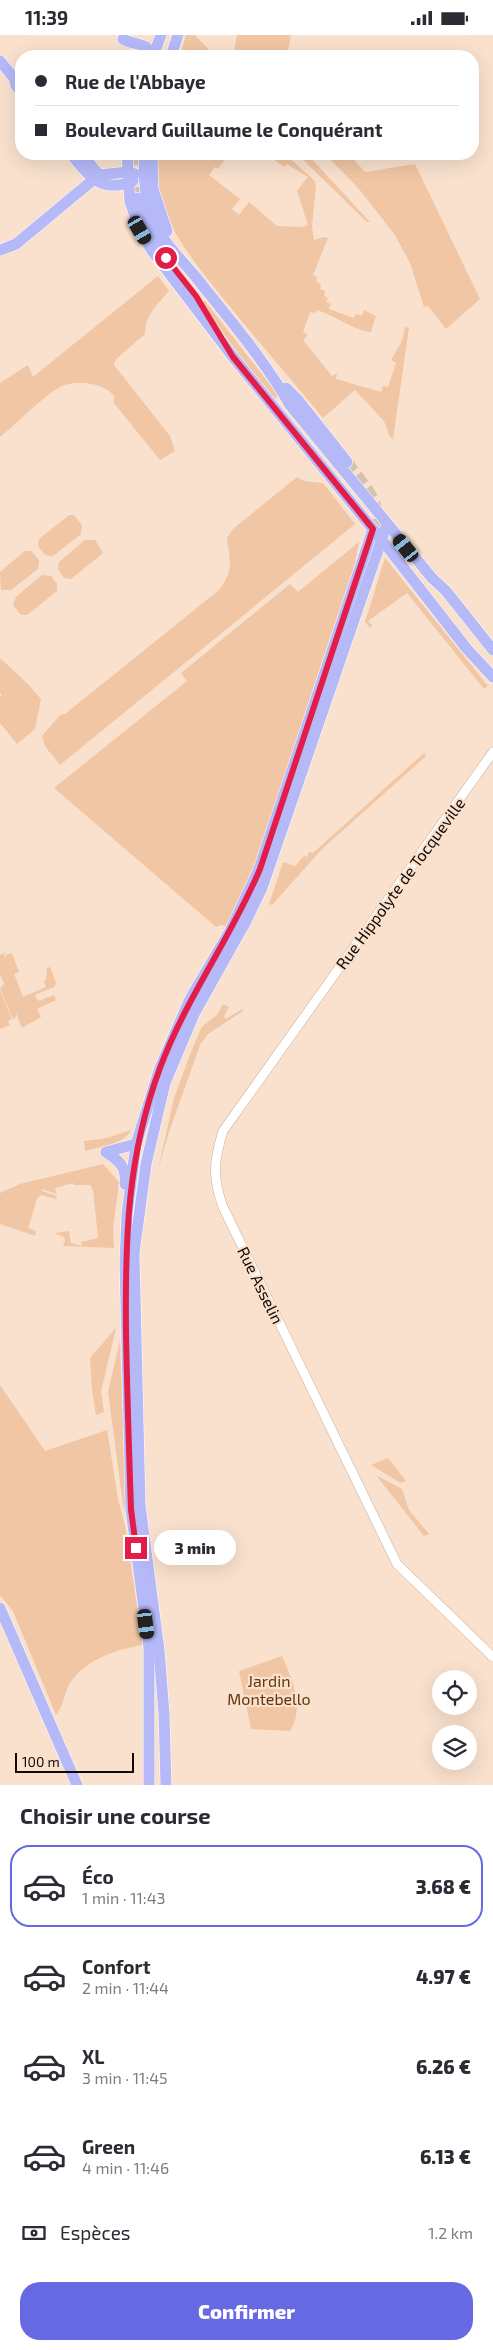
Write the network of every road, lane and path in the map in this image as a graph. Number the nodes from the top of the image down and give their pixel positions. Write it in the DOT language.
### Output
graph roads {
  1 [pos="161,35"];
  2 [pos="169,35"];
  3 [pos="178,35"];
  4 [pos="123,39"];
  5 [pos="149,50"];
  6 [pos="155,50"];
  7 [pos="164,50"];
  8 [pos="174,50"];
  9 [pos="0,61"];
  10 [pos="15,76"];
  11 [pos="78,160"];
  12 [pos="86,160"];
  13 [pos="127,160"];
  14 [pos="144,160"];
  15 [pos="152,160"];
  16 [pos="144,176"];
  17 [pos="96,177"];
  18 [pos="127,178"];
  19 [pos="138,198"];
  20 [pos="0,250"];
  21 [pos="189,269"];
  22 [pos="233,357"];
  23 [pos="275,378"];
  24 [pos="347,462"];
  25 [pos="387,524"];
  26 [pos="373,529"];
  27 [pos="381,540"];
  28 [pos="370,553"];
  29 [pos="493,649"];
  30 [pos="493,677"];
  31 [pos="493,752"];
  32 [pos="307,760"];
  33 [pos="307,1014"];
  34 [pos="136,1144"];
  35 [pos="131,1260"];
  36 [pos="132,1393"];
  37 [pos="0,1609"];
  38 [pos="493,1657"];
  39 [pos="77,1785"];
  40 [pos="149,1785"];
  41 [pos="166,1785"];
  1 -- 6 [label="main road"];
  2 -- 7 [label="main road"];
  3 -- 8 [label="main road"];
  4 -- 5 [label="main road"];
  9 -- 10 [label="main road"];
  11 -- 17 [label="main road"];
  12 -- 17 [label="main road"];
  13 -- 18 [label="main road"];
  14 -- 16 [label="main road"];
  15 -- 21 [label="main road"];
  16 -- 18 [label="main road"];
  16 -- 21 [label="main road"];
  17 -- 18 [label="main road"];
  17 -- 20 [label="main road"];
  18 -- 22 [label="main road"];
  19 -- 22 [label="main road"];
  21 -- 23 [label="main road"];
  22 -- 26 [label="main road"];
  23 -- 24 [label="main road"];
  23 -- 25 [label="main road"];
  25 -- 26 [label="main road"];
  25 -- 27 [label="main road"];
  25 -- 29 [label="main road"];
  26 -- 27 [label="main road"];
  26 -- 34 [label="main road"];
  27 -- 30 [label="main road"];
  27 -- 32 [label="main road"];
  28 -- 32 [label="main road"];
  31 -- 33 [label="street, Rue Hippolyte de Tocqueville"];
  32 -- 35 [label="main road"];
  33 -- 38 [label="street, Rue Asselin"];
  34 -- 35 [label="main road"];
  34 -- 35 [label="main road"];
  35 -- 36 [label="main road"];
  36 -- 40 [label="main road"];
  36 -- 41 [label="main road"];
  37 -- 39 [label="main road"];
}
